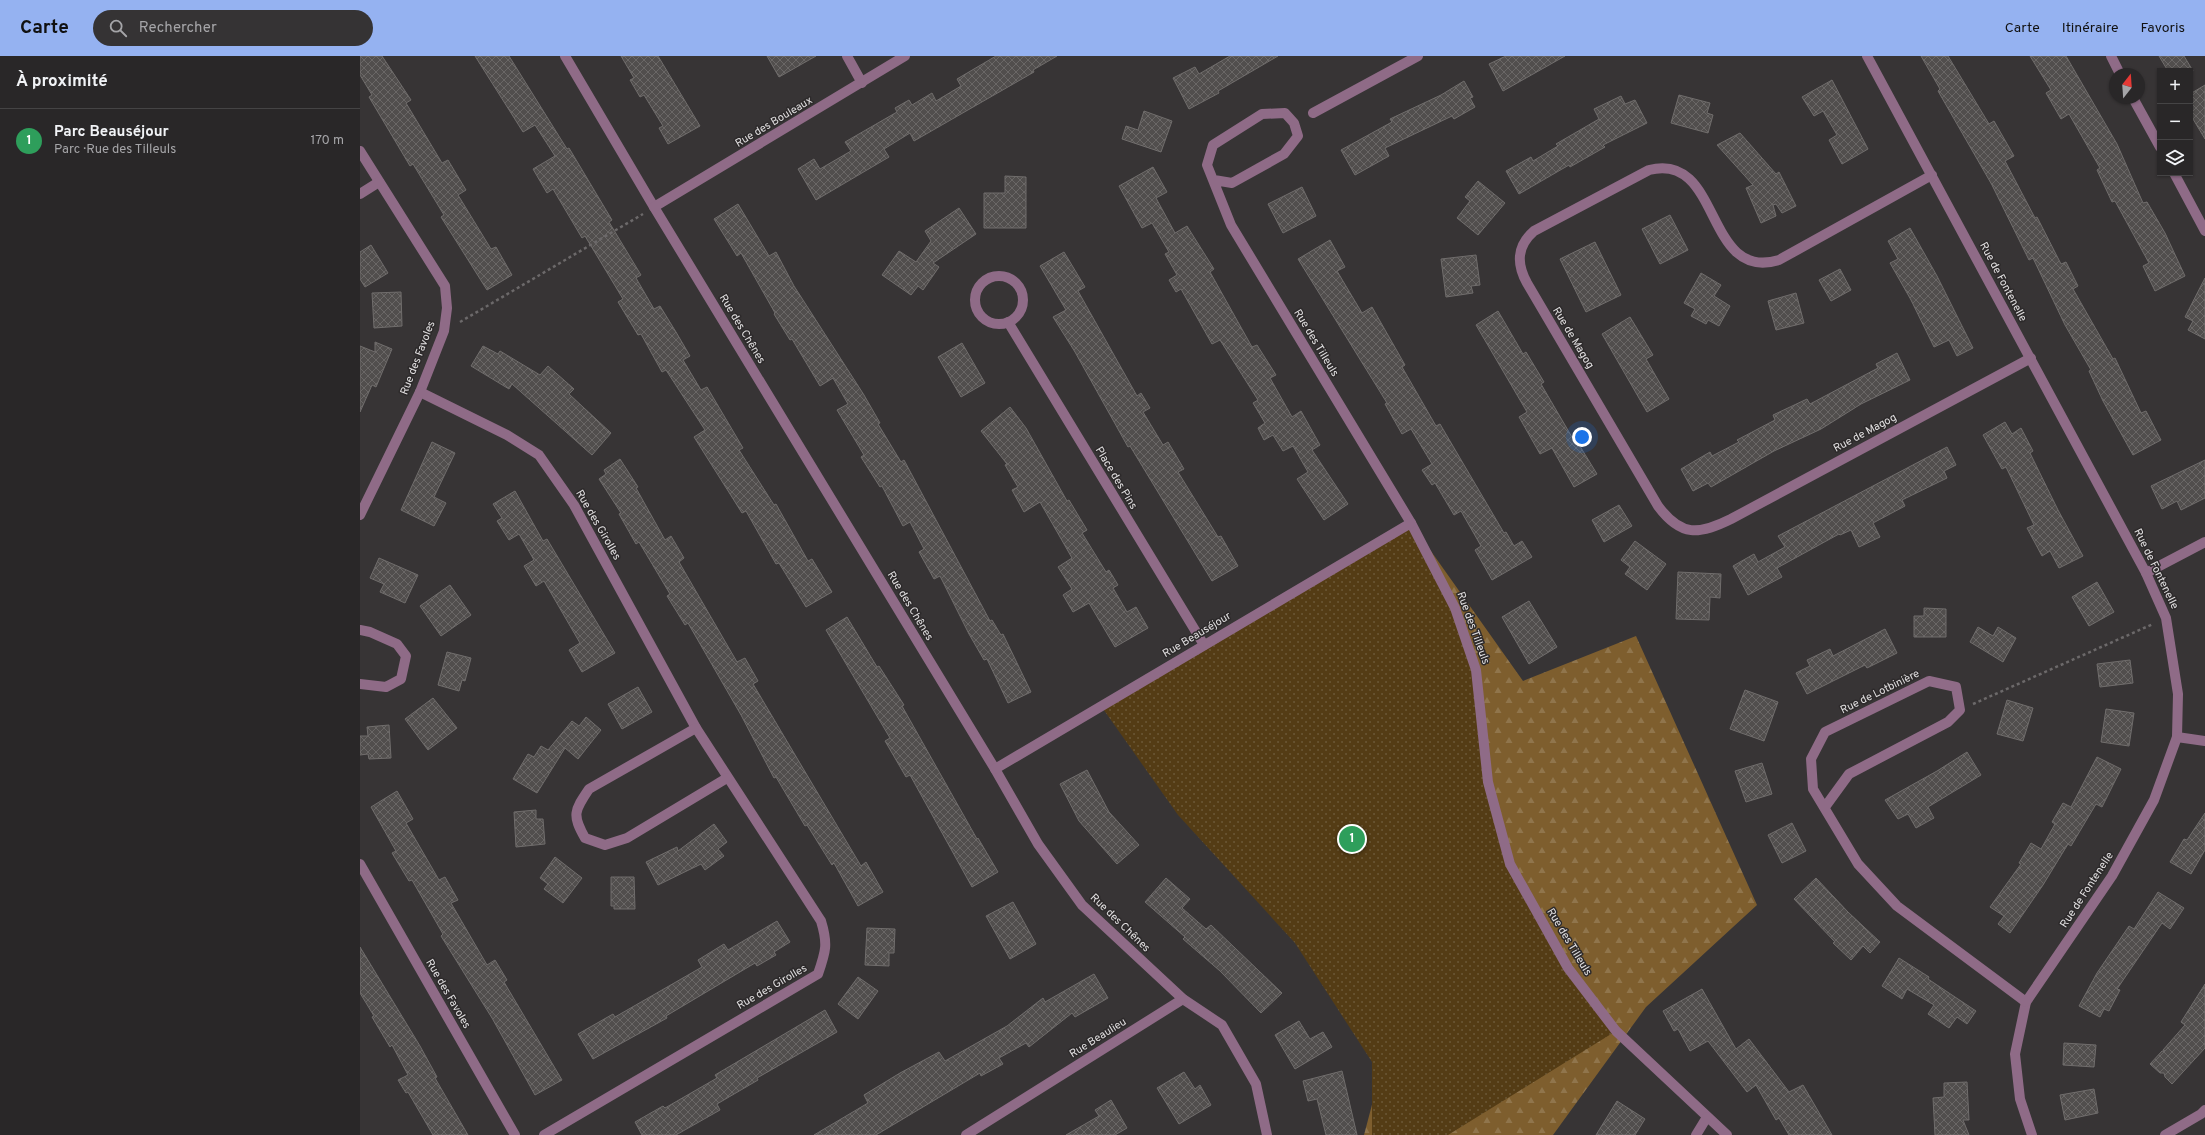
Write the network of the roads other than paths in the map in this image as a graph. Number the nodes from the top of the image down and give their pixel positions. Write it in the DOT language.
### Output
graph roads {
  1 [pos="564,56"];
  2 [pos="846,56"];
  3 [pos="905,56"];
  4 [pos="1418,56"];
  5 [pos="1867,56"];
  6 [pos="2110,56"];
  7 [pos="2117,68"];
  8 [pos="862,82"];
  9 [pos="2136,104"];
  10 [pos="1313,113"];
  11 [pos="2157,142"];
  12 [pos="360,150"];
  13 [pos="1932,175"];
  14 [pos="2176,176"];
  15 [pos="1214,180"];
  16 [pos="379,182"];
  17 [pos="360,194"];
  18 [pos="654,207"];
  19 [pos="2205,230"];
  20 [pos="1008,322"];
  21 [pos="2030,358"];
  22 [pos="420,392"];
  23 [pos="360,515"];
  24 [pos="1411,523"];
  25 [pos="2205,542"];
  26 [pos="2146,572"];
  27 [pos="360,630"];
  28 [pos="1204,645"];
  29 [pos="360,684"];
  30 [pos="696,728"];
  31 [pos="2176,738"];
  32 [pos="2205,741"];
  33 [pos="995,769"];
  34 [pos="727,778"];
  35 [pos="1824,807"];
  36 [pos="360,864"];
  37 [pos="1183,999"];
  38 [pos="2026,1002"];
  39 [pos="2205,1110"];
  40 [pos="1707,1117"];
  41 [pos="515,1135"];
  42 [pos="544,1135"];
  43 [pos="966,1135"];
  44 [pos="1268,1135"];
  45 [pos="1696,1135"];
  46 [pos="1727,1135"];
  47 [pos="2032,1135"];
  48 [pos="2165,1135"];
  1 -- 18 [label="street, Rue des Chênes"];
  2 -- 8 [label="street"];
  3 -- 8 [label="street, Rue des Bouleaux"];
  4 -- 10 [label="street"];
  5 -- 13 [label="street, Rue de Fontenelle"];
  6 -- 7 [label="street"];
  8 -- 18 [label="street, Rue des Bouleaux"];
  9 -- 11 [label="street"];
  12 -- 16 [label="street, Rue des Favoles"];
  13 -- 21 [label="street, Rue de Fontenelle"];
  13 -- 21 [label="street, Rue de Magog"];
  14 -- 19 [label="street"];
  15 -- 15 [label="street, Rue des Tilleuls"];
  15 -- 24 [label="street, Rue des Tilleuls"];
  16 -- 17 [label="street"];
  16 -- 22 [label="street, Rue des Favoles"];
  18 -- 33 [label="street, Rue des Chênes"];
  20 -- 20 [label="street"];
  20 -- 28 [label="street, Place des Pins"];
  21 -- 26 [label="street, Rue de Fontenelle"];
  22 -- 23 [label="street, Rue des Favoles"];
  22 -- 30 [label="street, Rue des Girolles"];
  24 -- 28 [label="street, Rue Beauséjour"];
  24 -- 40 [label="street, Rue des Tilleuls"];
  25 -- 26 [label="street"];
  26 -- 31 [label="street, Rue de Fontenelle"];
  27 -- 29 [label="street"];
  28 -- 33 [label="street, Rue Beauséjour"];
  30 -- 34 [label="street, Rue des Girolles"];
  30 -- 34 [label="street"];
  31 -- 32 [label="street"];
  31 -- 38 [label="street, Rue de Fontenelle"];
  33 -- 37 [label="street, Rue des Chênes"];
  34 -- 42 [label="street, Rue des Girolles"];
  35 -- 35 [label="street, Rue de Lotbinière"];
  35 -- 38 [label="street, Rue de Lotbinière"];
  36 -- 41 [label="street, Rue des Favoles"];
  37 -- 43 [label="street, Rue Beaulieu"];
  37 -- 44 [label="street, Rue des Chênes"];
  38 -- 47 [label="street, Rue de Fontenelle"];
  39 -- 48 [label="street"];
  40 -- 45 [label="street"];
  40 -- 46 [label="street, Rue des Tilleuls"];
}
